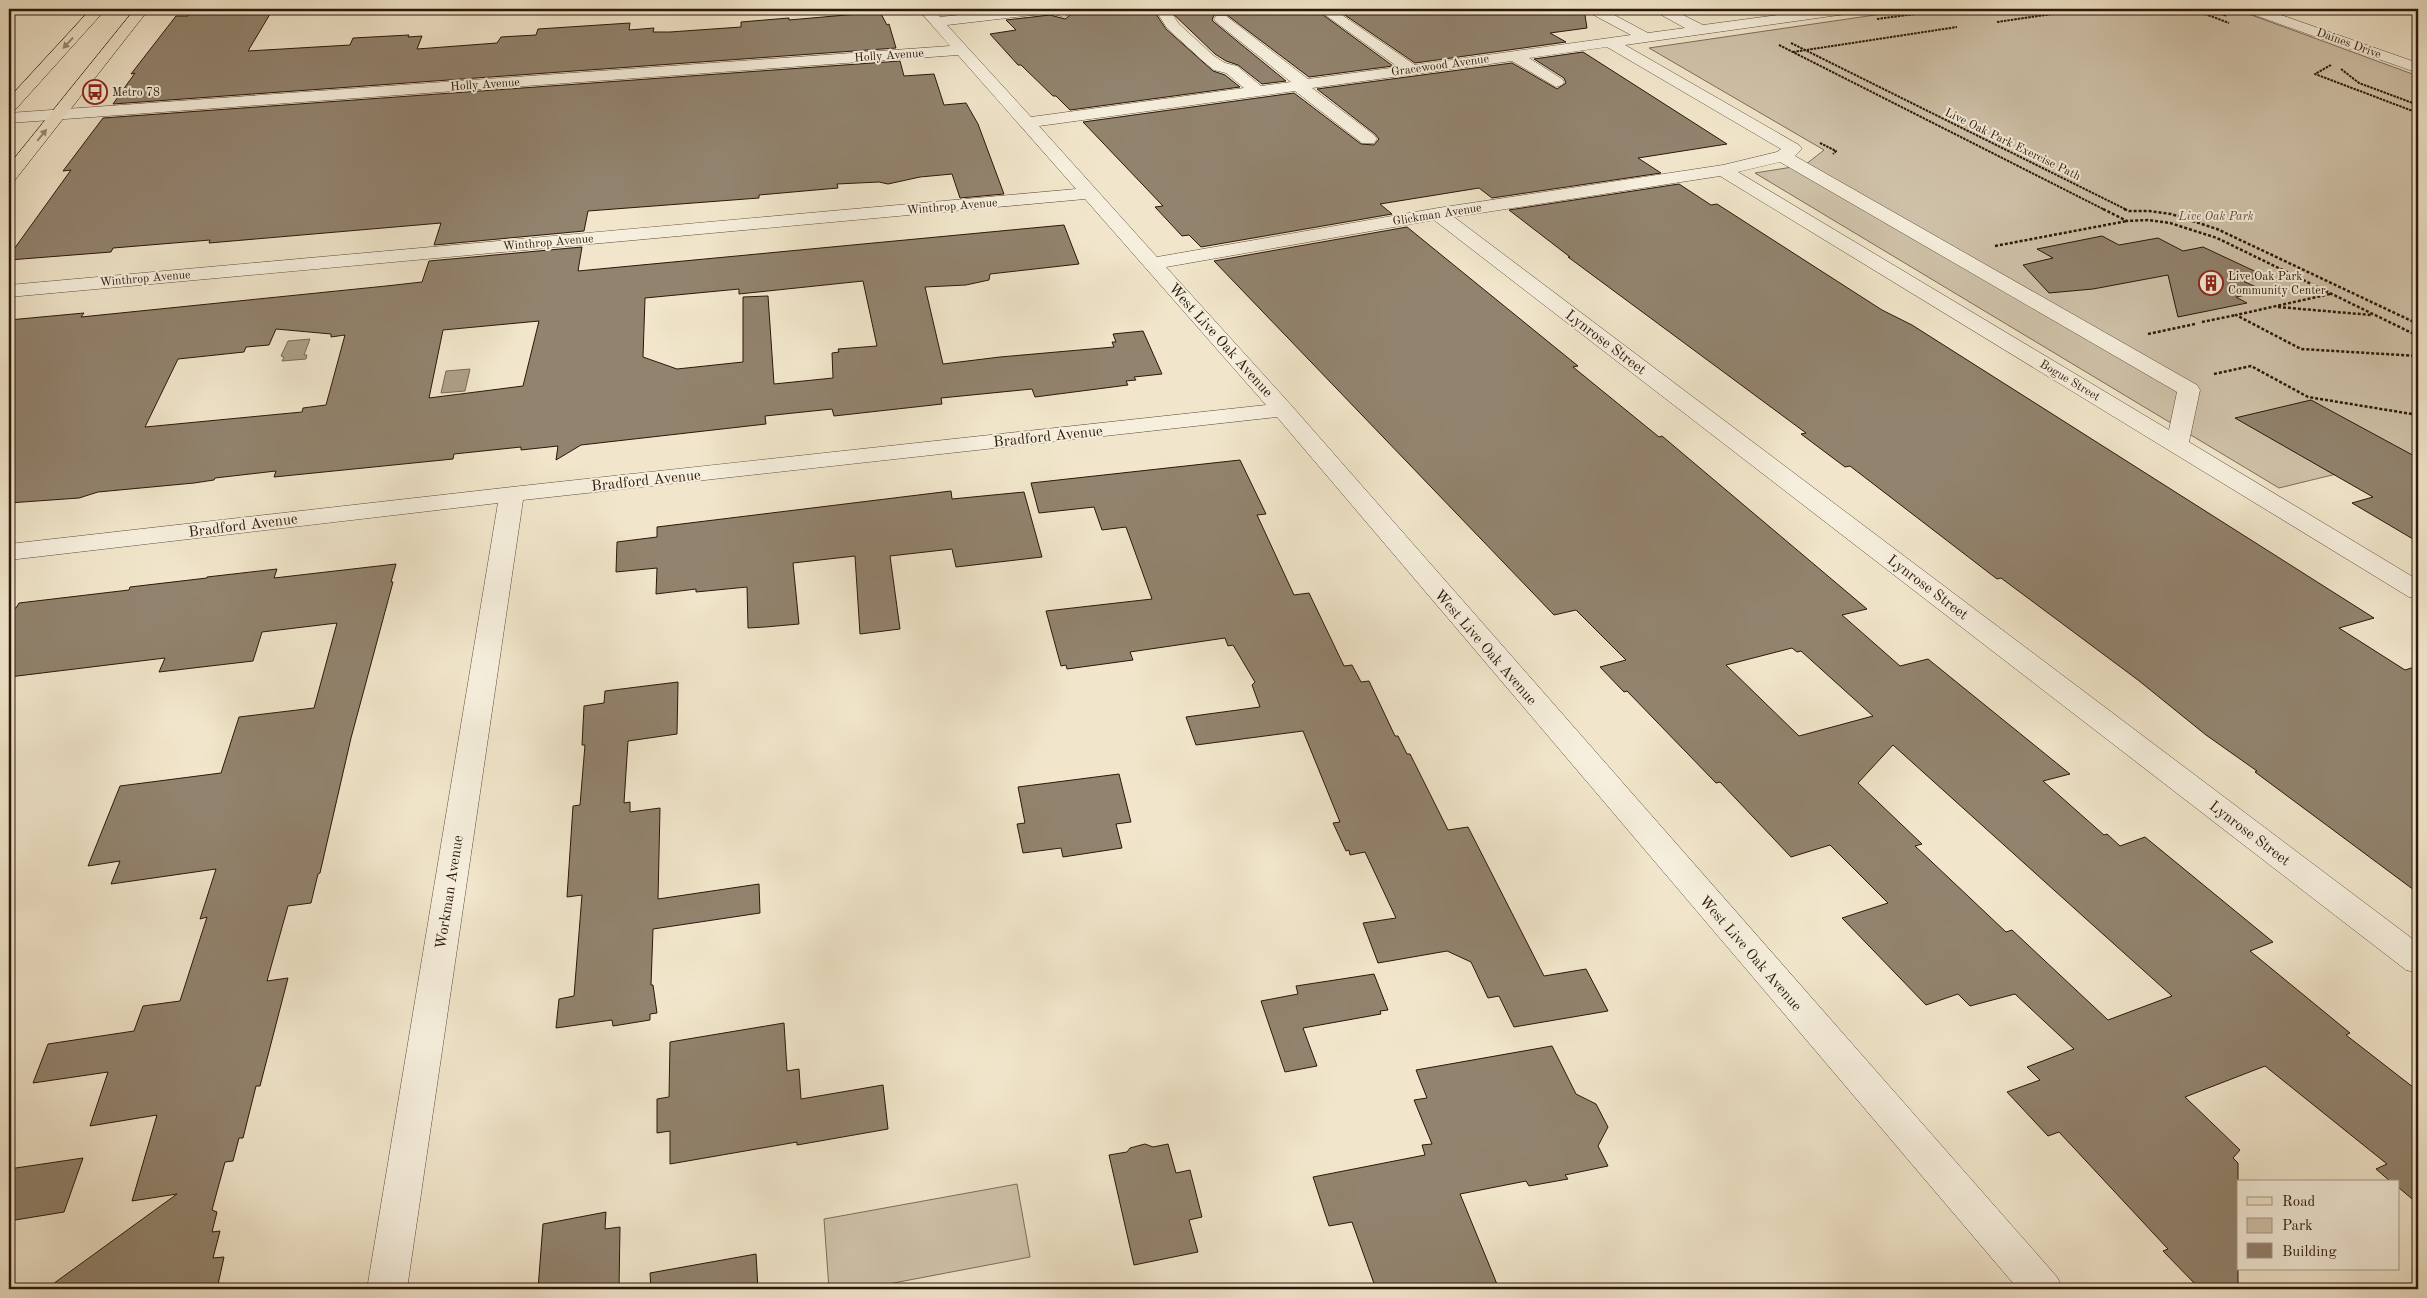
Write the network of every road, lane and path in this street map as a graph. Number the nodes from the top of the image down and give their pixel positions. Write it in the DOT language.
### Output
graph roads {
  1 [pos="99,9"];
  2 [pos="142,9"];
  3 [pos="1011,9"];
  4 [pos="1324,9"];
  5 [pos="1593,9"];
  6 [pos="1661,9"];
  7 [pos="1853,9"];
  8 [pos="1953,9"];
  9 [pos="2086,9"];
  10 [pos="2251,9"];
  11 [pos="1064,13"];
  12 [pos="1165,14"];
  13 [pos="931,15"];
  14 [pos="1221,19"];
  15 [pos="1877,19"];
  16 [pos="1997,22"];
  17 [pos="1957,28"];
  18 [pos="1701,30"];
  19 [pos="1645,37"];
  20 [pos="1609,42"];
  21 [pos="1789,42"];
  22 [pos="961,50"];
  23 [pos="1805,50"];
  24 [pos="1513,55"];
  25 [pos="2418,68"];
  26 [pos="1411,69"];
  27 [pos="1556,82"];
  28 [pos="2359,83"];
  29 [pos="1301,84"];
  30 [pos="1257,90"];
  31 [pos="2418,105"];
  32 [pos="9,107"];
  33 [pos="58,114"];
  34 [pos="9,118"];
  35 [pos="1027,123"];
  36 [pos="1368,139"];
  37 [pos="1783,156"];
  38 [pos="1723,170"];
  39 [pos="9,176"];
  40 [pos="1088,194"];
  41 [pos="1438,214"];
  42 [pos="2127,221"];
  43 [pos="1990,248"];
  44 [pos="1152,263"];
  45 [pos="9,291"];
  46 [pos="2331,293"];
  47 [pos="2272,307"];
  48 [pos="2236,315"];
  49 [pos="2374,315"];
  50 [pos="2202,322"];
  51 [pos="2195,324"];
  52 [pos="2418,324"];
  53 [pos="2418,336"];
  54 [pos="2151,340"];
  55 [pos="2418,356"];
  56 [pos="2206,370"];
  57 [pos="1283,410"];
  58 [pos="2418,415"];
  59 [pos="2177,445"];
  60 [pos="512,494"];
  61 [pos="9,552"];
  62 [pos="2418,591"];
  63 [pos="2418,960"];
  64 [pos="387,1289"];
  65 [pos="2043,1289"];
  1 -- 32 [label="main road, one-way"];
  2 -- 33 [label="main road"];
  3 -- 13 [label="street"];
  4 -- 26 [label="street"];
  5 -- 19 [label="street"];
  6 -- 18 [label="street"];
  7 -- 18 [label="street, Gracewood Avenue"];
  8 -- 15 [label="path"];
  9 -- 16 [label="path"];
  10 -- 25 [label="street, Daines Drive"];
  11 -- 13 [label="street"];
  12 -- 30 [label="street"];
  13 -- 22 [label="street, West Live Oak Avenue"];
  14 -- 29 [label="street"];
  17 -- 23 [label="path"];
  18 -- 19 [label="street, Gracewood Avenue"];
  19 -- 20 [label="street, Gracewood Avenue"];
  20 -- 24 [label="street, Gracewood Avenue"];
  20 -- 37 [label="street"];
  21 -- 23 [label="path, Live Oak Park Exercise Path"];
  22 -- 33 [label="street, Holly Avenue"];
  22 -- 35 [label="street, West Live Oak Avenue"];
  23 -- 42 [label="path"];
  23 -- 52 [label="path, Live Oak Park Exercise Path"];
  24 -- 26 [label="street, Gracewood Avenue"];
  24 -- 27 [label="street"];
  26 -- 29 [label="street, Gracewood Avenue"];
  28 -- 31 [label="path"];
  29 -- 30 [label="street, Gracewood Avenue"];
  29 -- 36 [label="street"];
  30 -- 35 [label="street, Gracewood Avenue"];
  33 -- 34 [label="street, Holly Avenue"];
  39 -- 33 [label="main road, one-way"];
  35 -- 40 [label="street, West Live Oak Avenue"];
  37 -- 38 [label="street, Glickman Avenue"];
  37 -- 59 [label="street"];
  38 -- 41 [label="street, Glickman Avenue"];
  38 -- 59 [label="street, Bogue Street"];
  40 -- 44 [label="street, West Live Oak Avenue"];
  40 -- 45 [label="street, Winthrop Avenue"];
  41 -- 44 [label="street, Glickman Avenue"];
  41 -- 63 [label="street, Lynrose Street"];
  42 -- 43 [label="path"];
  42 -- 46 [label="path"];
  44 -- 57 [label="street, West Live Oak Avenue"];
  46 -- 47 [label="path"];
  46 -- 49 [label="path"];
  47 -- 48 [label="path"];
  47 -- 49 [label="path"];
  48 -- 50 [label="path"];
  48 -- 55 [label="path"];
  49 -- 53 [label="path"];
  51 -- 54 [label="path"];
  56 -- 58 [label="path"];
  57 -- 60 [label="street, Bradford Avenue"];
  57 -- 65 [label="street, West Live Oak Avenue"];
  59 -- 62 [label="street, Bogue Street"];
  60 -- 61 [label="street, Bradford Avenue"];
  60 -- 64 [label="street, Workman Avenue"];
}
